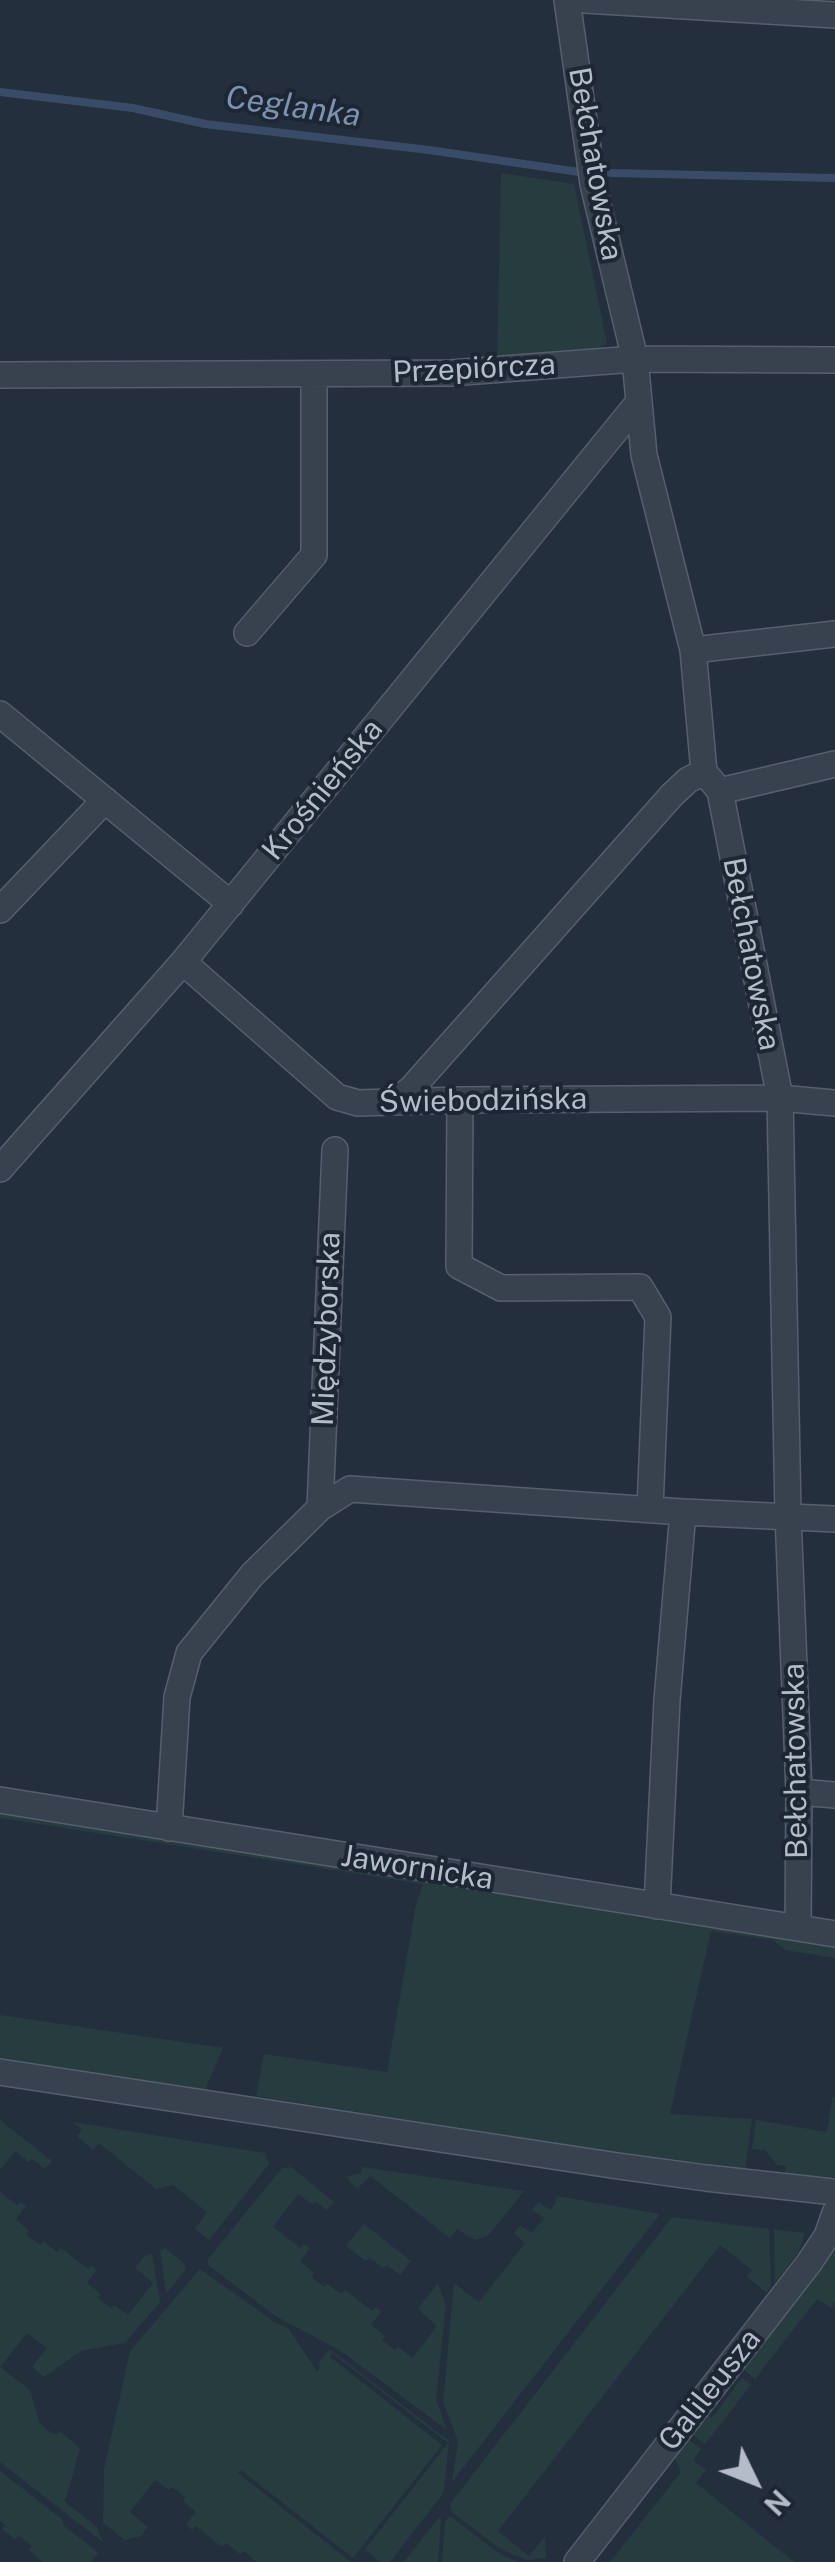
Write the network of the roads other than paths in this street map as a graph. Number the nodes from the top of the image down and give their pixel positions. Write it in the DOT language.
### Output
graph roads {
  1 [pos="567,0"];
  2 [pos="585,0"];
  3 [pos="835,15"];
  4 [pos="635,358"];
  5 [pos="835,360"];
  6 [pos="314,374"];
  7 [pos="0,375"];
  8 [pos="638,404"];
  9 [pos="246,633"];
  10 [pos="835,634"];
  11 [pos="694,650"];
  12 [pos="0,714"];
  13 [pos="835,764"];
  14 [pos="712,782"];
  15 [pos="105,800"];
  16 [pos="231,904"];
  17 [pos="0,910"];
  18 [pos="183,962"];
  19 [pos="780,1098"];
  20 [pos="460,1100"];
  21 [pos="394,1102"];
  22 [pos="835,1103"];
  23 [pos="335,1150"];
  24 [pos="0,1169"];
  25 [pos="320,1508"];
  26 [pos="650,1508"];
  27 [pos="683,1512"];
  28 [pos="788,1515"];
  29 [pos="835,1519"];
  30 [pos="799,1792"];
  31 [pos="835,1794"];
  32 [pos="0,1800"];
  33 [pos="169,1828"];
  34 [pos="656,1906"];
  35 [pos="798,1928"];
  36 [pos="835,1934"];
  37 [pos="0,2072"];
  38 [pos="835,2192"];
  39 [pos="835,2213"];
  40 [pos="577,2562"];
  1 -- 4 [label="street, Bełchatowska"];
  2 -- 3 [label="street"];
  4 -- 5 [label="street, Przepiórcza"];
  4 -- 6 [label="street, Przepiórcza"];
  4 -- 8 [label="street, Bełchatowska"];
  6 -- 7 [label="street, Przepiórcza"];
  6 -- 9 [label="street"];
  8 -- 11 [label="street, Bełchatowska"];
  8 -- 16 [label="street, Krośnieńska"];
  10 -- 11 [label="street"];
  11 -- 14 [label="street, Bełchatowska"];
  12 -- 15 [label="street"];
  13 -- 14 [label="street"];
  14 -- 19 [label="street, Bełchatowska"];
  14 -- 21 [label="street"];
  15 -- 16 [label="street"];
  15 -- 17 [label="street"];
  16 -- 18 [label="street, Krośnieńska"];
  18 -- 21 [label="street, Świebodzińska"];
  18 -- 24 [label="street, Krośnieńska"];
  19 -- 20 [label="street, Świebodzińska"];
  19 -- 22 [label="street, Świebodzińska"];
  19 -- 28 [label="street, Bełchatowska"];
  20 -- 21 [label="street, Świebodzińska"];
  20 -- 26 [label="street"];
  23 -- 25 [label="street, Międzyborska"];
  25 -- 26 [label="street"];
  25 -- 33 [label="street"];
  26 -- 27 [label="street"];
  27 -- 28 [label="street"];
  27 -- 34 [label="street"];
  28 -- 29 [label="street"];
  28 -- 30 [label="street, Bełchatowska"];
  30 -- 31 [label="street"];
  30 -- 35 [label="street, Bełchatowska"];
  32 -- 33 [label="street, Jawornicka"];
  33 -- 34 [label="street, Jawornicka"];
  34 -- 35 [label="street, Jawornicka"];
  35 -- 36 [label="street, Jawornicka"];
  37 -- 38 [label="street"];
  39 -- 40 [label="street, Galileusza"];
}
